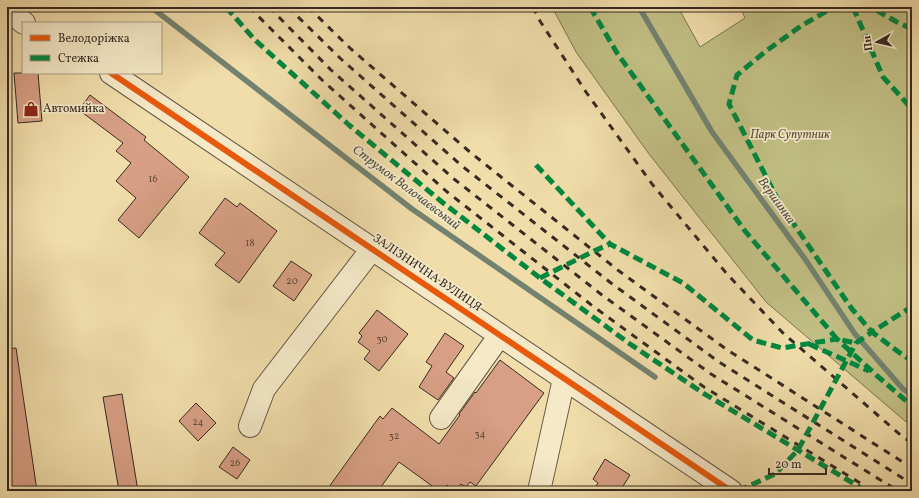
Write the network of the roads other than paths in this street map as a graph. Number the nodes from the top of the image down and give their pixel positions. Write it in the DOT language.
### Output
graph roads {
  1 [pos="7,9"];
  2 [pos="23,22"];
  3 [pos="112,74"];
  4 [pos="372,249"];
  5 [pos="499,335"];
  6 [pos="564,379"];
  7 [pos="441,418"];
  8 [pos="250,426"];
  9 [pos="539,491"];
  10 [pos="731,491"];
  1 -- 2 [label="street"];
  3 -- 4 [label="street, ЗАЛІЗНИЧНА ВУЛИЦЯ"];
  4 -- 5 [label="street, ЗАЛІЗНИЧНА ВУЛИЦЯ"];
  4 -- 8 [label="street"];
  5 -- 6 [label="street, ЗАЛІЗНИЧНА ВУЛИЦЯ"];
  5 -- 7 [label="street"];
  6 -- 9 [label="street"];
  6 -- 10 [label="street, ЗАЛІЗНИЧНА ВУЛИЦЯ"];
}
